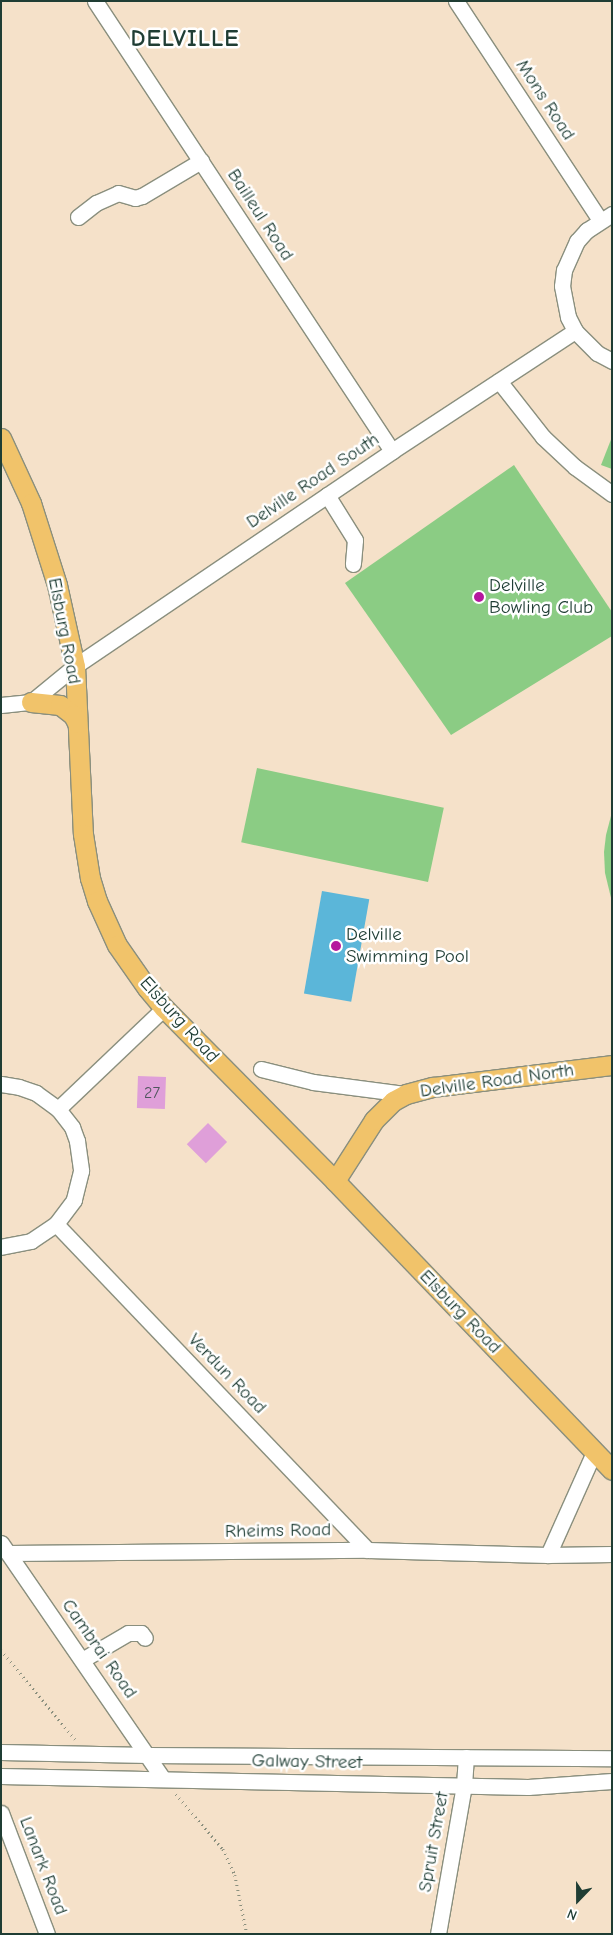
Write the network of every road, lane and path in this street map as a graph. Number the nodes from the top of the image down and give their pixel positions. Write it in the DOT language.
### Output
graph roads {
  1 [pos="96,1"];
  2 [pos="456,1"];
  3 [pos="201,161"];
  4 [pos="78,217"];
  5 [pos="606,217"];
  6 [pos="575,331"];
  7 [pos="612,361"];
  8 [pos="499,381"];
  9 [pos="1,438"];
  10 [pos="392,451"];
  11 [pos="612,494"];
  12 [pos="327,495"];
  13 [pos="353,564"];
  14 [pos="75,666"];
  15 [pos="31,702"];
  16 [pos="1,705"];
  17 [pos="77,723"];
  18 [pos="164,1008"];
  19 [pos="611,1066"];
  20 [pos="261,1069"];
  21 [pos="1,1084"];
  22 [pos="406,1094"];
  23 [pos="58,1109"];
  24 [pos="335,1181"];
  25 [pos="56,1224"];
  26 [pos="1,1247"];
  27 [pos="594,1452"];
  28 [pos="612,1470"];
  29 [pos="5,1548"];
  30 [pos="368,1550"];
  31 [pos="612,1554"];
  32 [pos="548,1555"];
  33 [pos="145,1638"];
  34 [pos="82,1660"];
  35 [pos="1,1752"];
  36 [pos="148,1755"];
  37 [pos="466,1757"];
  38 [pos="612,1758"];
  39 [pos="1,1776"];
  40 [pos="163,1779"];
  41 [pos="612,1781"];
  42 [pos="464,1785"];
  43 [pos="1,1814"];
  44 [pos="47,1934"];
  45 [pos="247,1934"];
  46 [pos="438,1934"];
  1 -- 3 [label="street, Bailleul Road"];
  2 -- 5 [label="street, Mons Road"];
  3 -- 4 [label="street"];
  3 -- 10 [label="street, Bailleul Road"];
  5 -- 6 [label="street"];
  6 -- 7 [label="street"];
  6 -- 8 [label="street, Delville Road South"];
  8 -- 10 [label="street, Delville Road South"];
  8 -- 11 [label="street"];
  9 -- 14 [label="main road, Elsburg Road"];
  10 -- 12 [label="street, Delville Road South"];
  12 -- 13 [label="street"];
  12 -- 14 [label="street, Delville Road South"];
  14 -- 15 [label="street, Delville Road South"];
  14 -- 17 [label="main road, Elsburg Road"];
  15 -- 16 [label="street"];
  15 -- 17 [label="main road"];
  17 -- 18 [label="main road, Elsburg Road"];
  18 -- 23 [label="street"];
  18 -- 24 [label="main road, Elsburg Road"];
  19 -- 22 [label="main road, Delville Road North"];
  20 -- 22 [label="street"];
  21 -- 23 [label="street"];
  22 -- 24 [label="main road, Delville Road North"];
  23 -- 25 [label="street"];
  24 -- 27 [label="main road, Elsburg Road"];
  25 -- 26 [label="street"];
  25 -- 30 [label="street, Verdun Road"];
  27 -- 28 [label="main road, Elsburg Road"];
  27 -- 32 [label="street"];
  29 -- 30 [label="street, Rheims Road"];
  29 -- 34 [label="street, Cambrai Road"];
  30 -- 32 [label="street, Rheims Road"];
  31 -- 32 [label="street, Rheims Road"];
  33 -- 34 [label="street"];
  34 -- 36 [label="street, Cambrai Road"];
  35 -- 36 [label="street, Galway Street"];
  36 -- 37 [label="street, Galway Street"];
  36 -- 40 [label="street, Cambrai Road"];
  37 -- 38 [label="street, Galway Street"];
  37 -- 42 [label="street, Spruit Street"];
  39 -- 40 [label="street, Galway Street"];
  40 -- 42 [label="street, Galway Street"];
  40 -- 45 [label="path"];
  41 -- 42 [label="street, Galway Street"];
  42 -- 46 [label="street, Spruit Street"];
  43 -- 44 [label="street, Lanark Road"];
}
